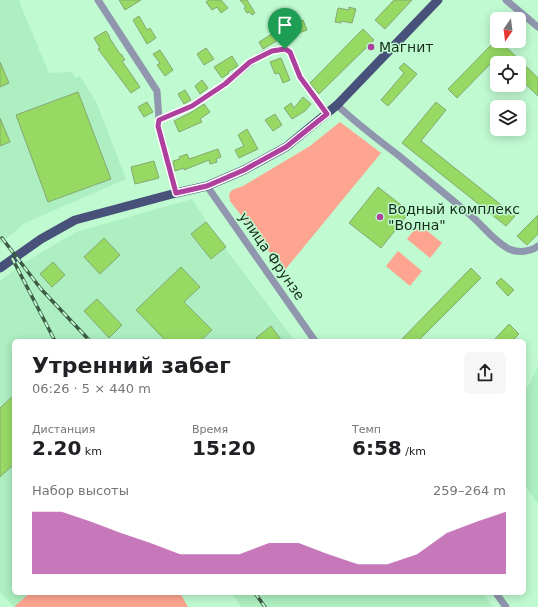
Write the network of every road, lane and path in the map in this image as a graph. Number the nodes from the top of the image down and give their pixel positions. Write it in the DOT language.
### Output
graph roads {
  1 [pos="98,0"];
  2 [pos="438,0"];
  3 [pos="506,0"];
  4 [pos="538,27"];
  5 [pos="337,105"];
  6 [pos="327,114"];
  7 [pos="159,120"];
  8 [pos="207,186"];
  9 [pos="176,193"];
  10 [pos="538,248"];
  11 [pos="0,268"];
  12 [pos="314,339"];
  13 [pos="497,595"];
  14 [pos="506,607"];
  1 -- 7 [label="street"];
  2 -- 5 [label="main road"];
  3 -- 4 [label="street"];
  5 -- 6 [label="main road"];
  5 -- 10 [label="street"];
  6 -- 7 [label="street"];
  6 -- 8 [label="main road"];
  7 -- 9 [label="street"];
  8 -- 9 [label="main road"];
  8 -- 12 [label="street, улица Фрунзе"];
  9 -- 11 [label="main road"];
  13 -- 14 [label="street"];
}
